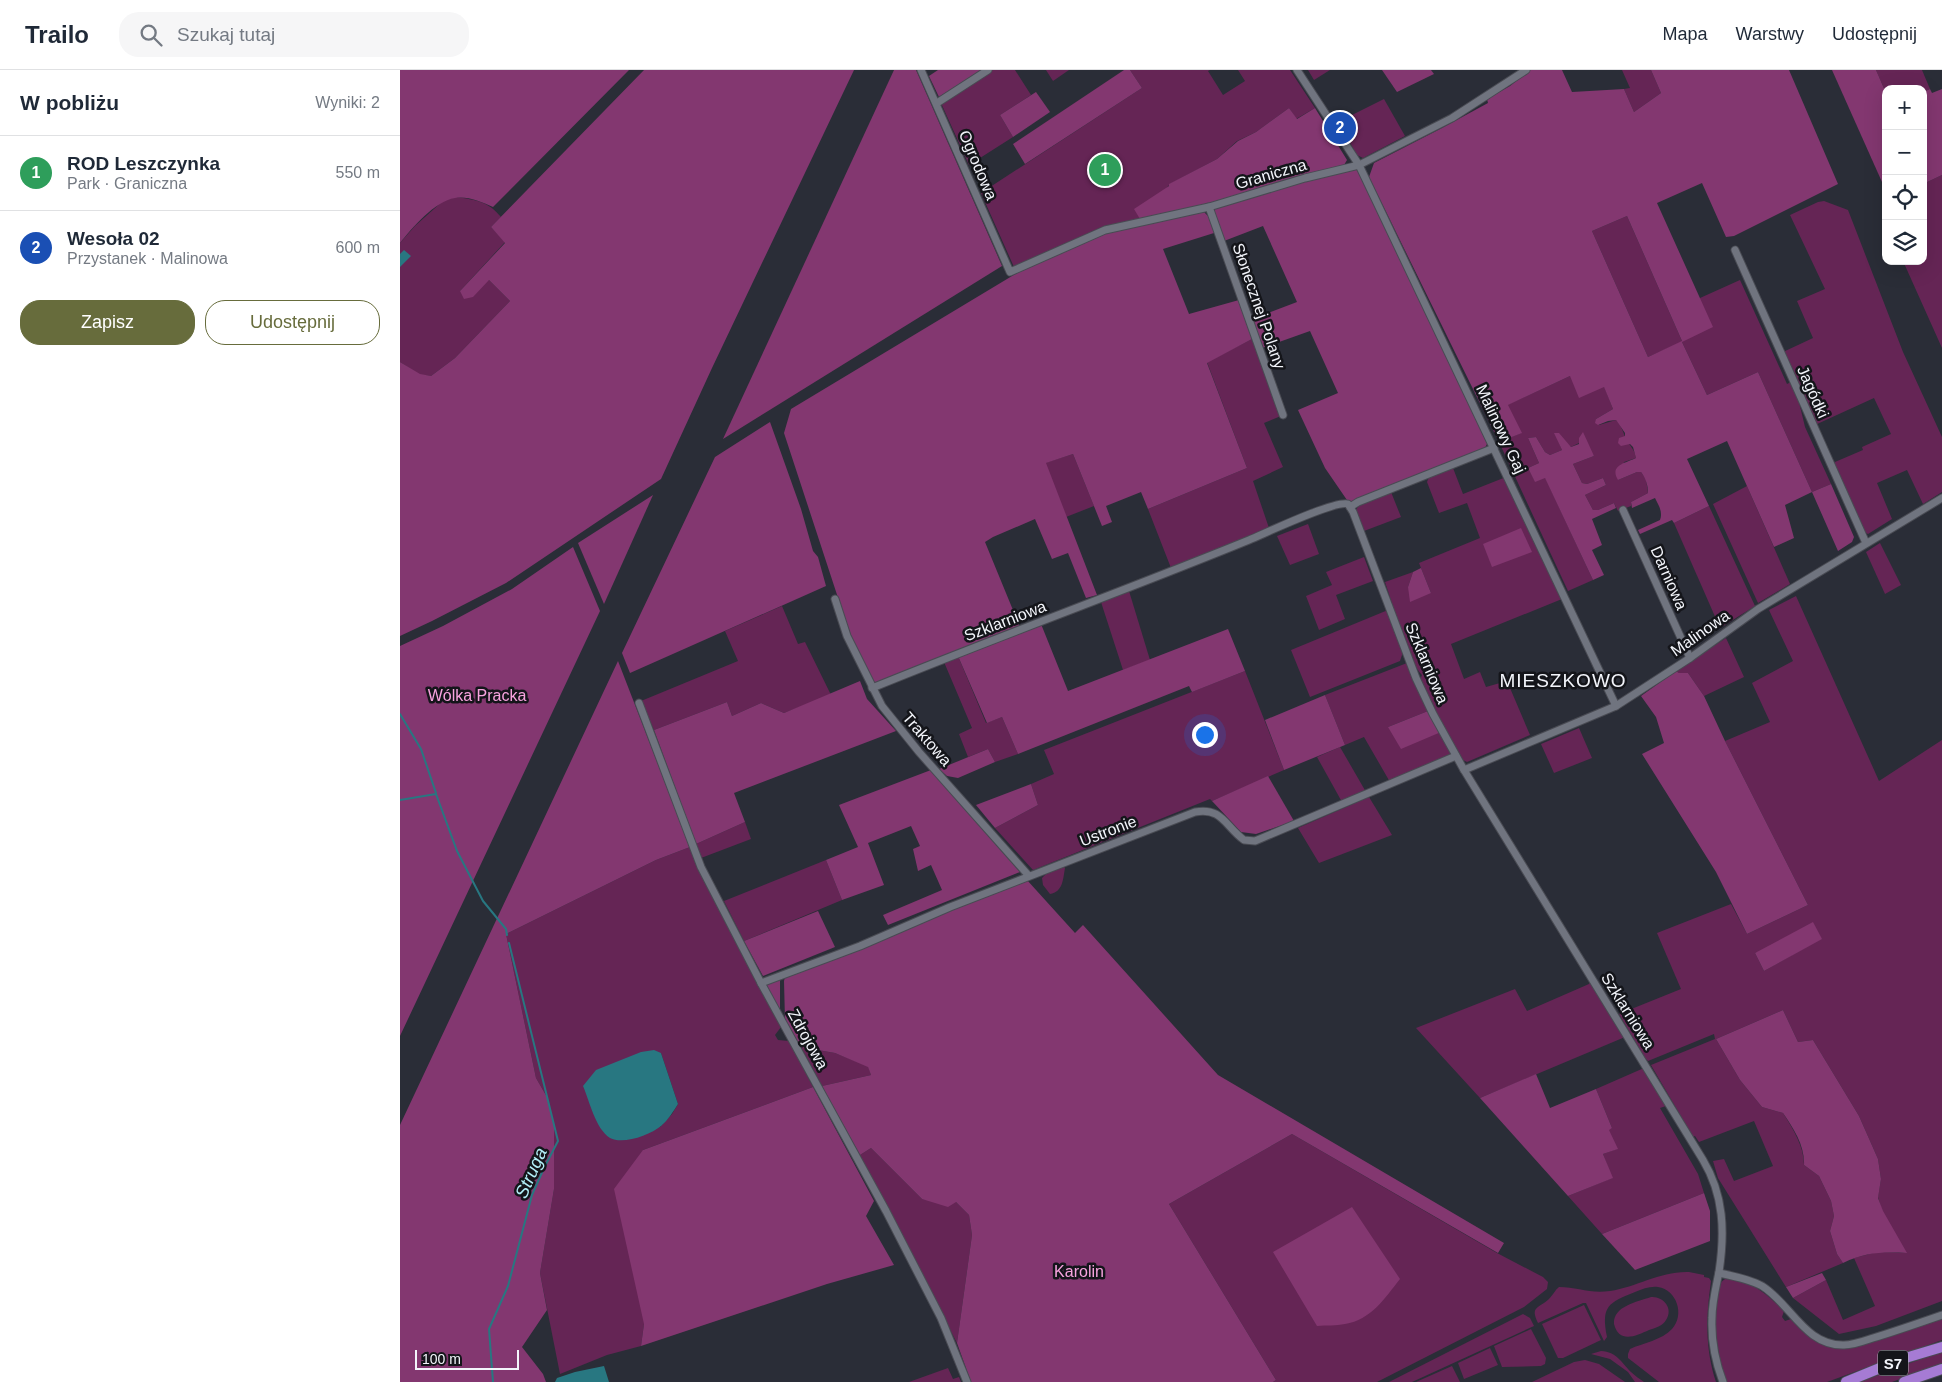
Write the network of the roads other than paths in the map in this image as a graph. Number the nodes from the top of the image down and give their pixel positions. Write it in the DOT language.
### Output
graph roads {
  1 [pos="921,70"];
  2 [pos="988,70"];
  3 [pos="1296,70"];
  4 [pos="1526,70"];
  5 [pos="937,103"];
  6 [pos="1359,165"];
  7 [pos="1209,206"];
  8 [pos="1735,250"];
  9 [pos="1010,272"];
  10 [pos="1283,415"];
  11 [pos="1494,448"];
  12 [pos="1942,498"];
  13 [pos="1350,508"];
  14 [pos="1623,510"];
  15 [pos="1866,543"];
  16 [pos="835,599"];
  17 [pos="1690,658"];
  18 [pos="872,688"];
  19 [pos="639,703"];
  20 [pos="1616,706"];
  21 [pos="1456,756"];
  22 [pos="1464,770"];
  23 [pos="1029,876"];
  24 [pos="761,983"];
  25 [pos="1719,1273"];
  26 [pos="1942,1315"];
  27 [pos="1942,1347"];
  28 [pos="1942,1369"];
  29 [pos="967,1382"];
  30 [pos="1723,1382"];
  31 [pos="1846,1382"];
  32 [pos="1904,1382"];
  1 -- 5 [label="street, Ogrodowa"];
  2 -- 5 [label="street"];
  3 -- 6 [label="street"];
  4 -- 6 [label="street, Graniczna"];
  5 -- 9 [label="street, Ogrodowa"];
  6 -- 7 [label="street, Graniczna"];
  6 -- 11 [label="street, Malinowy Gaj"];
  7 -- 9 [label="street, Graniczna"];
  7 -- 10 [label="street, Słonecznej Polany"];
  8 -- 15 [label="street, Jagódki"];
  11 -- 13 [label="street"];
  11 -- 20 [label="street, Malinowy Gaj"];
  12 -- 15 [label="street, Malinowa"];
  13 -- 18 [label="street, Szklarniowa"];
  13 -- 21 [label="street, Szklarniowa"];
  14 -- 17 [label="street, Darniowa"];
  15 -- 17 [label="street, Malinowa"];
  16 -- 18 [label="street, Traktowa"];
  17 -- 20 [label="street, Malinowa"];
  18 -- 23 [label="street, Traktowa"];
  19 -- 24 [label="street, Zdrojowa"];
  20 -- 22 [label="street, Malinowa"];
  21 -- 22 [label="street, Szklarniowa"];
  21 -- 23 [label="street, Ustronie"];
  22 -- 25 [label="street, Szklarniowa"];
  23 -- 24 [label="street, Ustronie"];
  24 -- 29 [label="street, Zdrojowa"];
  25 -- 26 [label="street"];
  25 -- 30 [label="street, Szklarniowa"];
  27 -- 31 [label="highway, S7"];
  28 -- 32 [label="highway, S7"];
}
